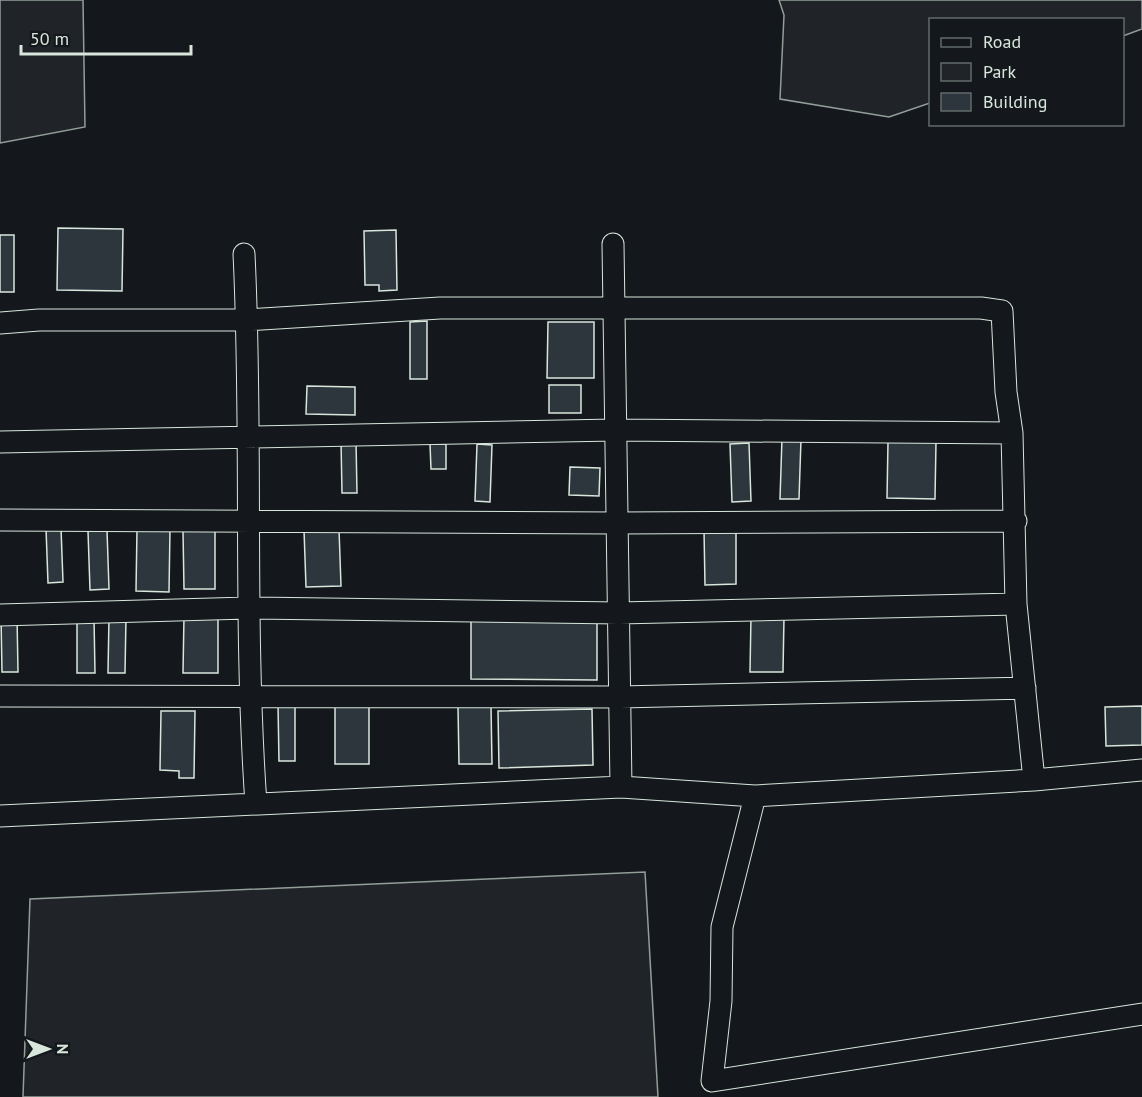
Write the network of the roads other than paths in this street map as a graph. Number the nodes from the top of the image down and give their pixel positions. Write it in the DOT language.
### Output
graph roads {
  1 [pos="614,244"];
  2 [pos="244,254"];
  3 [pos="614,306"];
  4 [pos="247,320"];
  5 [pos="0,323"];
  6 [pos="615,430"];
  7 [pos="1012,433"];
  8 [pos="247,436"];
  9 [pos="0,442"];
  10 [pos="0,520"];
  11 [pos="247,520"];
  12 [pos="1016,521"];
  13 [pos="618,523"];
  14 [pos="1016,604"];
  15 [pos="247,608"];
  16 [pos="619,613"];
  17 [pos="0,615"];
  18 [pos="1024,688"];
  19 [pos="0,696"];
  20 [pos="620,697"];
  21 [pos="248,698"];
  22 [pos="1142,770"];
  23 [pos="1034,780"];
  24 [pos="621,787"];
  25 [pos="755,796"];
  26 [pos="256,804"];
  27 [pos="0,816"];
  28 [pos="1142,1014"];
  1 -- 3 [label="street"];
  2 -- 4 [label="street"];
  3 -- 4 [label="street"];
  3 -- 6 [label="street"];
  3 -- 7 [label="street"];
  4 -- 5 [label="street"];
  4 -- 8 [label="street"];
  6 -- 7 [label="street"];
  6 -- 8 [label="street"];
  6 -- 13 [label="street"];
  7 -- 12 [label="street"];
  8 -- 9 [label="street"];
  8 -- 11 [label="street"];
  10 -- 11 [label="street"];
  11 -- 13 [label="street"];
  11 -- 15 [label="street"];
  12 -- 13 [label="street"];
  12 -- 14 [label="street"];
  13 -- 16 [label="street"];
  14 -- 16 [label="street"];
  14 -- 18 [label="street"];
  15 -- 16 [label="street"];
  15 -- 17 [label="street"];
  15 -- 21 [label="street"];
  16 -- 20 [label="street"];
  18 -- 20 [label="street"];
  18 -- 23 [label="street"];
  19 -- 21 [label="street"];
  20 -- 21 [label="street"];
  20 -- 24 [label="street"];
  21 -- 26 [label="street"];
  22 -- 23 [label="street"];
  23 -- 25 [label="street"];
  24 -- 25 [label="street"];
  24 -- 26 [label="street"];
  25 -- 28 [label="street"];
  26 -- 27 [label="street"];
}
